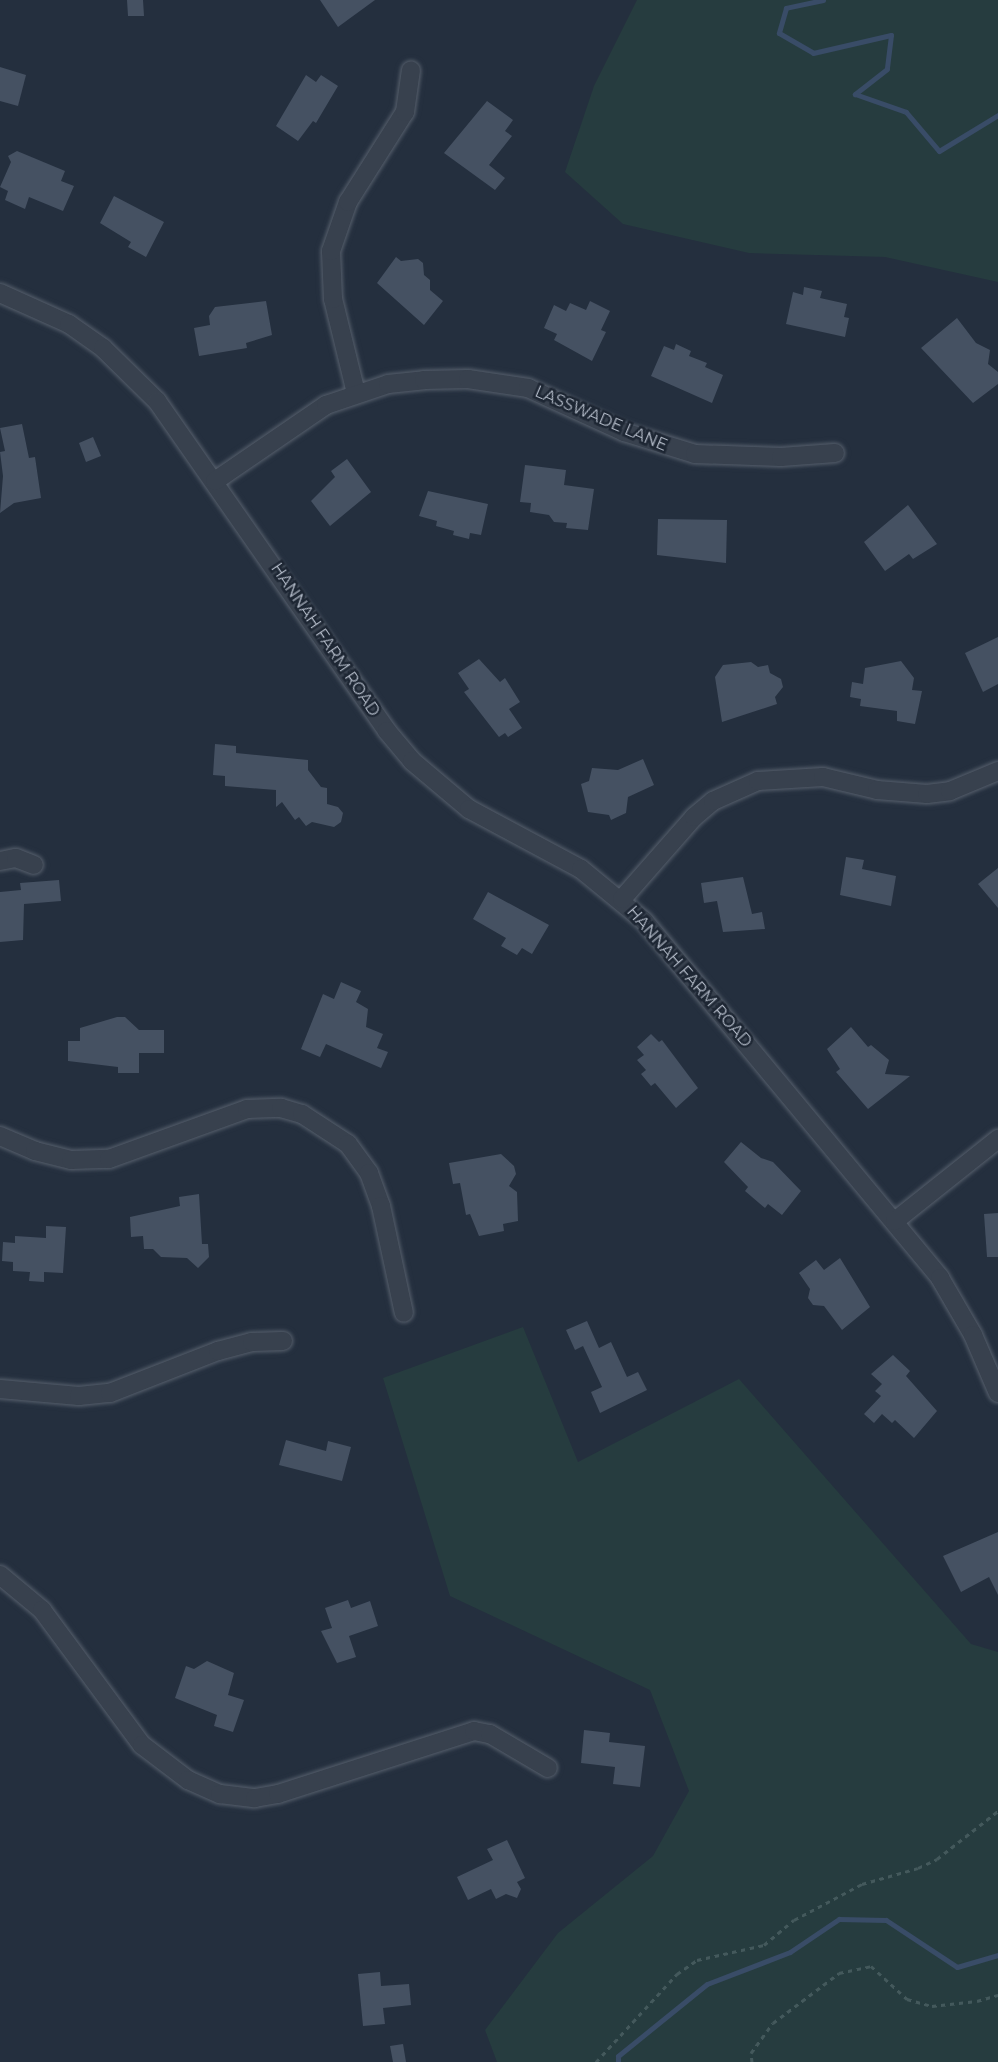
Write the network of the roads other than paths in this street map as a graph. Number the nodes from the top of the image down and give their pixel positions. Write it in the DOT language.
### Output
graph roads {
  1 [pos="411,70"];
  2 [pos="0,293"];
  3 [pos="356,393"];
  4 [pos="835,453"];
  5 [pos="215,481"];
  6 [pos="998,771"];
  7 [pos="0,861"];
  8 [pos="34,865"];
  9 [pos="622,900"];
  10 [pos="0,1136"];
  11 [pos="998,1139"];
  12 [pos="895,1221"];
  13 [pos="404,1313"];
  14 [pos="283,1341"];
  15 [pos="0,1389"];
  16 [pos="998,1393"];
  17 [pos="0,1575"];
  18 [pos="548,1768"];
  1 -- 3 [label="street"];
  2 -- 5 [label="street, HANNAH FARM ROAD"];
  3 -- 4 [label="street, LASSWADE LANE"];
  3 -- 5 [label="street, LASSWADE LANE"];
  5 -- 9 [label="street, HANNAH FARM ROAD"];
  6 -- 9 [label="street"];
  7 -- 8 [label="street"];
  9 -- 12 [label="street, HANNAH FARM ROAD"];
  10 -- 13 [label="street"];
  11 -- 12 [label="street"];
  12 -- 16 [label="street, HANNAH FARM ROAD"];
  14 -- 15 [label="street"];
  17 -- 18 [label="street"];
}
